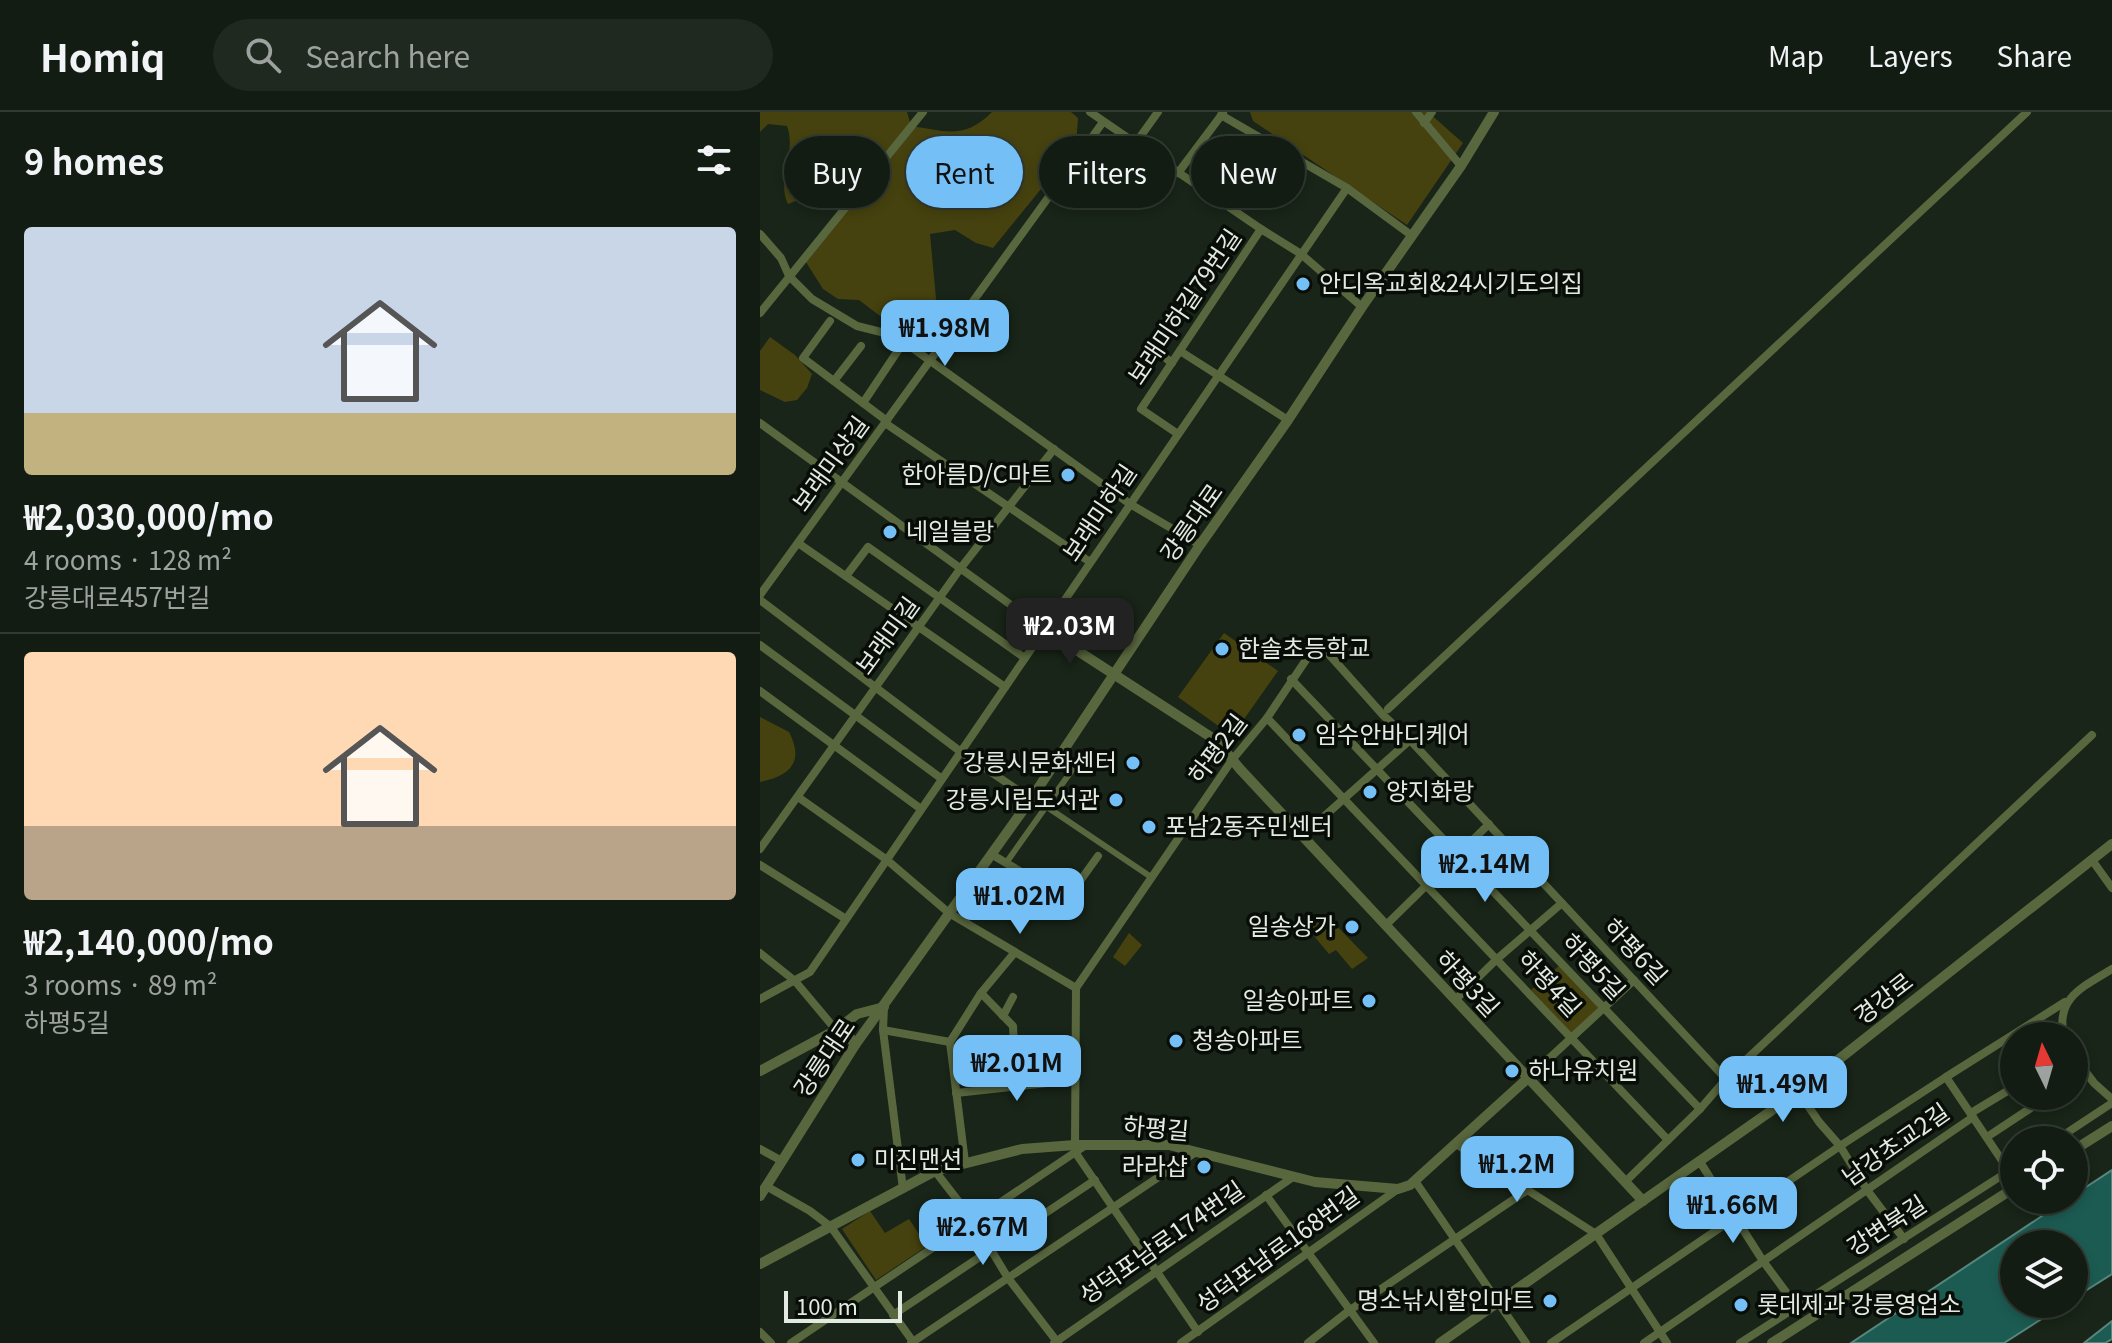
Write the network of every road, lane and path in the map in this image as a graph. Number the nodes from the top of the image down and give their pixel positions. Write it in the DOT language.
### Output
graph roads {
  1 [pos="923,112"];
  2 [pos="1158,112"];
  3 [pos="1416,112"];
  4 [pos="1432,112"];
  5 [pos="1494,112"];
  6 [pos="2027,112"];
  7 [pos="1222,113"];
  8 [pos="1097,116"];
  9 [pos="1424,123"];
  10 [pos="1124,136"];
  11 [pos="1141,136"];
  12 [pos="1461,166"];
  13 [pos="1175,171"];
  14 [pos="1178,173"];
  15 [pos="1347,188"];
  16 [pos="1261,229"];
  17 [pos="760,234"];
  18 [pos="1411,235"];
  19 [pos="1301,254"];
  20 [pos="789,276"];
  21 [pos="1362,307"];
  22 [pos="760,313"];
  23 [pos="830,321"];
  24 [pos="1158,336"];
  25 [pos="861,346"];
  26 [pos="899,349"];
  27 [pos="1180,351"];
  28 [pos="931,360"];
  29 [pos="1172,363"];
  30 [pos="1217,377"];
  31 [pos="834,381"];
  32 [pos="863,403"];
  33 [pos="1288,420"];
  34 [pos="886,422"];
  35 [pos="760,423"];
  36 [pos="1178,434"];
  37 [pos="1054,449"];
  38 [pos="842,482"];
  39 [pos="1130,504"];
  40 [pos="1008,508"];
  41 [pos="798,543"];
  42 [pos="1200,545"];
  43 [pos="1090,562"];
  44 [pos="960,569"];
  45 [pos="846,576"];
  46 [pos="760,598"];
  47 [pos="940,598"];
  48 [pos="918,627"];
  49 [pos="1044,629"];
  50 [pos="1318,642"];
  51 [pos="760,645"];
  52 [pos="1025,658"];
  53 [pos="1115,673"];
  54 [pos="1291,679"];
  55 [pos="876,686"];
  56 [pos="1005,687"];
  57 [pos="760,691"];
  58 [pos="1388,709"];
  59 [pos="857,716"];
  60 [pos="1267,718"];
  61 [pos="2092,735"];
  62 [pos="1410,740"];
  63 [pos="836,746"];
  64 [pos="961,752"];
  65 [pos="1082,756"];
  66 [pos="1232,760"];
  67 [pos="1379,769"];
  68 [pos="942,779"];
  69 [pos="798,797"];
  70 [pos="1031,799"];
  71 [pos="1345,799"];
  72 [pos="1047,807"];
  73 [pos="921,809"];
  74 [pos="1489,824"];
  75 [pos="1302,836"];
  76 [pos="2112,844"];
  77 [pos="760,849"];
  78 [pos="991,854"];
  79 [pos="1459,854"];
  80 [pos="1098,856"];
  81 [pos="887,860"];
  82 [pos="2092,860"];
  83 [pos="1006,863"];
  84 [pos="760,865"];
  85 [pos="1151,877"];
  86 [pos="1427,885"];
  87 [pos="2112,888"];
  88 [pos="1562,903"];
  89 [pos="949,913"];
  90 [pos="846,919"];
  91 [pos="1386,925"];
  92 [pos="1531,930"];
  93 [pos="1015,952"];
  94 [pos="760,953"];
  95 [pos="1497,959"];
  96 [pos="2112,969"];
  97 [pos="1634,980"];
  98 [pos="795,981"];
  99 [pos="1076,988"];
  100 [pos="981,993"];
  101 [pos="1013,997"];
  102 [pos="760,999"];
  103 [pos="1455,1000"];
  104 [pos="2065,1002"];
  105 [pos="884,1007"];
  106 [pos="1604,1007"];
  107 [pos="1003,1016"];
  108 [pos="2061,1022"];
  109 [pos="836,1030"];
  110 [pos="883,1030"];
  111 [pos="1572,1038"];
  112 [pos="950,1042"];
  113 [pos="855,1045"];
  114 [pos="760,1071"];
  115 [pos="1730,1075"];
  116 [pos="2088,1075"];
  117 [pos="1946,1077"];
  118 [pos="1528,1078"];
  119 [pos="1075,1080"];
  120 [pos="1016,1087"];
  121 [pos="1798,1091"];
  122 [pos="956,1093"];
  123 [pos="2000,1096"];
  124 [pos="2112,1101"];
  125 [pos="1700,1109"];
  126 [pos="2028,1110"];
  127 [pos="1972,1115"];
  128 [pos="2076,1126"];
  129 [pos="2112,1126"];
  130 [pos="1987,1137"];
  131 [pos="1668,1140"];
  132 [pos="2088,1141"];
  133 [pos="1456,1144"];
  134 [pos="1840,1146"];
  135 [pos="1079,1147"];
  136 [pos="760,1149"];
  137 [pos="1196,1152"];
  138 [pos="2000,1154"];
  139 [pos="782,1161"];
  140 [pos="965,1162"];
  141 [pos="1700,1162"];
  142 [pos="935,1171"];
  143 [pos="1293,1177"];
  144 [pos="2000,1178"];
  145 [pos="1095,1180"];
  146 [pos="1415,1181"];
  147 [pos="1625,1182"];
  148 [pos="903,1189"];
  149 [pos="1398,1189"];
  150 [pos="1867,1190"];
  151 [pos="763,1191"];
  152 [pos="1526,1191"];
  153 [pos="1266,1195"];
  154 [pos="2000,1197"];
  155 [pos="1643,1201"];
  156 [pos="1114,1207"];
  157 [pos="1735,1218"];
  158 [pos="973,1220"];
  159 [pos="831,1227"];
  160 [pos="1596,1234"];
  161 [pos="1456,1238"];
  162 [pos="1904,1239"];
  163 [pos="991,1251"];
  164 [pos="1309,1252"];
  165 [pos="1763,1261"];
  166 [pos="760,1264"];
  167 [pos="1157,1272"];
  168 [pos="1008,1278"];
  169 [pos="874,1287"];
  170 [pos="1631,1288"];
  171 [pos="1500,1301"];
  172 [pos="1797,1307"];
  173 [pos="1350,1310"];
  174 [pos="893,1315"];
  175 [pos="760,1332"];
  176 [pos="1198,1332"];
  177 [pos="1660,1332"];
  178 [pos="1057,1342"];
  179 [pos="771,1343"];
  180 [pos="791,1343"];
  181 [pos="912,1343"];
  182 [pos="1181,1343"];
  183 [pos="1308,1343"];
  184 [pos="1374,1343"];
  185 [pos="1440,1343"];
  186 [pos="1526,1343"];
  187 [pos="1551,1343"];
  188 [pos="1644,1343"];
  189 [pos="1667,1343"];
  190 [pos="1740,1343"];
  191 [pos="1772,1343"];
  1 -- 20 [label="street"];
  2 -- 11 [label="street"];
  3 -- 9 [label="street"];
  4 -- 9 [label="street"];
  5 -- 12 [label="street, 강릉대로"];
  6 -- 58 [label="street"];
  7 -- 14 [label="street"];
  7 -- 15 [label="street"];
  8 -- 10 [label="street"];
  8 -- 28 [label="street, 보래미상길"];
  9 -- 12 [label="street"];
  12 -- 18 [label="street, 강릉대로"];
  13 -- 14 [label="street"];
  14 -- 16 [label="street"];
  15 -- 18 [label="street"];
  15 -- 19 [label="street, 보래미하길"];
  16 -- 19 [label="street"];
  16 -- 27 [label="street, 보래미하길79번길"];
  17 -- 20 [label="street"];
  18 -- 21 [label="street, 강릉대로"];
  19 -- 21 [label="street"];
  19 -- 30 [label="street, 보래미하길"];
  20 -- 22 [label="street"];
  20 -- 28 [label="street"];
  21 -- 33 [label="street, 강릉대로"];
  23 -- 31 [label="street"];
  24 -- 29 [label="street"];
  25 -- 31 [label="street"];
  26 -- 32 [label="street"];
  27 -- 29 [label="street, 보래미하길79번길"];
  27 -- 30 [label="street"];
  28 -- 34 [label="street, 보래미상길"];
  28 -- 37 [label="street"];
  29 -- 36 [label="street, 보래미하길79번길"];
  30 -- 33 [label="street"];
  30 -- 36 [label="street, 보래미하길"];
  31 -- 32 [label="street"];
  32 -- 34 [label="street"];
  33 -- 42 [label="street, 강릉대로"];
  34 -- 38 [label="street, 보래미상길"];
  34 -- 40 [label="street"];
  35 -- 38 [label="street"];
  36 -- 39 [label="street, 보래미하길"];
  37 -- 39 [label="street"];
  37 -- 40 [label="street, 보래미길"];
  38 -- 41 [label="street, 보래미상길"];
  38 -- 44 [label="street"];
  39 -- 42 [label="street"];
  39 -- 43 [label="street, 보래미하길"];
  40 -- 43 [label="street"];
  40 -- 44 [label="street, 보래미길"];
  41 -- 45 [label="street"];
  41 -- 46 [label="street, 보래미상길"];
  42 -- 53 [label="street, 강릉대로"];
  43 -- 49 [label="street, 보래미하길"];
  44 -- 47 [label="street, 보래미길"];
  44 -- 49 [label="street"];
  45 -- 47 [label="street"];
  45 -- 48 [label="street"];
  46 -- 55 [label="street"];
  47 -- 48 [label="street, 보래미길"];
  47 -- 52 [label="street"];
  48 -- 55 [label="street, 보래미길"];
  48 -- 56 [label="street"];
  49 -- 52 [label="street, 보래미하길"];
  49 -- 53 [label="street, 하평3길"];
  50 -- 54 [label="street, 하평2길"];
  50 -- 62 [label="street, 하평6길"];
  51 -- 59 [label="street"];
  52 -- 56 [label="street, 보래미하길"];
  53 -- 66 [label="street, 하평3길"];
  53 -- 70 [label="street, 강릉대로"];
  54 -- 60 [label="street, 하평2길"];
  54 -- 67 [label="street, 하평5길"];
  55 -- 59 [label="street, 보래미길"];
  55 -- 64 [label="street"];
  56 -- 64 [label="street, 보래미하길"];
  57 -- 63 [label="street"];
  59 -- 63 [label="street, 보래미길"];
  59 -- 68 [label="street"];
  60 -- 66 [label="street, 하평2길"];
  60 -- 71 [label="street, 하평4길"];
  61 -- 115 [label="street"];
  62 -- 67 [label="street"];
  62 -- 74 [label="street, 하평6길"];
  63 -- 69 [label="street, 보래미길"];
  63 -- 73 [label="street"];
  64 -- 68 [label="street, 보래미하길"];
  64 -- 70 [label="street"];
  65 -- 72 [label="street"];
  66 -- 75 [label="street, 하평3길"];
  66 -- 85 [label="street, 하평2길"];
  67 -- 71 [label="street"];
  67 -- 79 [label="street, 하평5길"];
  68 -- 73 [label="street, 보래미하길"];
  69 -- 77 [label="street, 보래미길"];
  69 -- 81 [label="street"];
  70 -- 78 [label="street, 강릉대로"];
  71 -- 75 [label="street"];
  71 -- 86 [label="street, 하평4길"];
  72 -- 83 [label="street"];
  72 -- 85 [label="street"];
  73 -- 81 [label="street, 보래미하길"];
  74 -- 79 [label="street"];
  74 -- 88 [label="street, 하평6길"];
  75 -- 91 [label="street, 하평3길"];
  76 -- 82 [label="street, 경강로"];
  78 -- 83 [label="street"];
  78 -- 89 [label="street, 강릉대로"];
  79 -- 86 [label="street"];
  79 -- 92 [label="street, 하평5길"];
  80 -- 83 [label="street"];
  81 -- 89 [label="street"];
  81 -- 90 [label="street, 보래미하길"];
  82 -- 87 [label="street"];
  82 -- 121 [label="street, 경강로"];
  84 -- 90 [label="street"];
  85 -- 99 [label="street, 하평2길"];
  86 -- 91 [label="street"];
  86 -- 95 [label="street, 하평4길"];
  88 -- 92 [label="street"];
  88 -- 97 [label="street, 하평6길"];
  89 -- 93 [label="street"];
  89 -- 105 [label="street, 강릉대로"];
  90 -- 98 [label="street, 보래미하길"];
  91 -- 103 [label="street, 하평3길"];
  92 -- 95 [label="street"];
  92 -- 106 [label="street, 하평5길"];
  93 -- 99 [label="street"];
  93 -- 100 [label="street"];
  94 -- 98 [label="street"];
  95 -- 103 [label="street"];
  95 -- 111 [label="street, 하평4길"];
  96 -- 104 [label="street"];
  97 -- 106 [label="street"];
  97 -- 125 [label="street, 하평6길"];
  98 -- 102 [label="street, 보래미하길"];
  98 -- 109 [label="street"];
  99 -- 119 [label="street"];
  100 -- 107 [label="street"];
  100 -- 112 [label="street"];
  101 -- 107 [label="street"];
  103 -- 118 [label="street, 하평3길"];
  104 -- 108 [label="street"];
  104 -- 117 [label="street"];
  105 -- 109 [label="street"];
  105 -- 110 [label="street"];
  105 -- 113 [label="street, 강릉대로"];
  106 -- 111 [label="street"];
  106 -- 125 [label="street, 하평5길"];
  107 -- 120 [label="street"];
  109 -- 113 [label="street"];
  109 -- 114 [label="street"];
  110 -- 112 [label="street"];
  110 -- 148 [label="street"];
  111 -- 118 [label="street"];
  111 -- 131 [label="street, 하평4길"];
  112 -- 122 [label="street"];
  113 -- 139 [label="street, 강릉대로"];
  116 -- 124 [label="street"];
  117 -- 127 [label="street"];
  117 -- 134 [label="street"];
  118 -- 133 [label="street"];
  118 -- 147 [label="street, 하평3길"];
  119 -- 120 [label="street"];
  119 -- 135 [label="street"];
  120 -- 122 [label="street"];
  121 -- 134 [label="street"];
  121 -- 141 [label="street, 경강로"];
  122 -- 140 [label="street"];
  123 -- 127 [label="street, 남강초교2길"];
  124 -- 128 [label="street"];
  125 -- 131 [label="street, 하평6길"];
  126 -- 130 [label="street"];
  127 -- 130 [label="street"];
  127 -- 150 [label="street, 남강초교2길"];
  129 -- 132 [label="street"];
  130 -- 138 [label="street"];
  131 -- 147 [label="street, 하평6길"];
  133 -- 146 [label="street"];
  133 -- 152 [label="street"];
  134 -- 150 [label="street"];
  134 -- 157 [label="street"];
  135 -- 137 [label="street, 하평길"];
  135 -- 140 [label="street, 하평길"];
  135 -- 145 [label="street"];
  135 -- 158 [label="street"];
  136 -- 139 [label="street"];
  137 -- 143 [label="street, 하평길"];
  137 -- 156 [label="street"];
  139 -- 151 [label="street, 강릉대로"];
  140 -- 142 [label="street, 하평길"];
  141 -- 155 [label="street, 경강로"];
  141 -- 157 [label="street"];
  142 -- 148 [label="street, 하평길"];
  142 -- 158 [label="street"];
  143 -- 149 [label="street, 하평길"];
  143 -- 153 [label="street, 성덕포남로174번길"];
  144 -- 162 [label="street, 강변북길"];
  145 -- 156 [label="street"];
  145 -- 163 [label="street"];
  146 -- 149 [label="street"];
  146 -- 161 [label="street"];
  147 -- 155 [label="street, 하평3길"];
  148 -- 159 [label="street, 하평길"];
  149 -- 164 [label="street, 성덕포남로168번길"];
  150 -- 162 [label="street"];
  150 -- 165 [label="street, 남강초교2길"];
  151 -- 159 [label="street"];
  152 -- 160 [label="street"];
  152 -- 161 [label="street"];
  153 -- 164 [label="street"];
  153 -- 167 [label="street, 성덕포남로174번길"];
  154 -- 191 [label="street"];
  155 -- 160 [label="street, 경강로"];
  156 -- 167 [label="street"];
  156 -- 168 [label="street"];
  157 -- 165 [label="street"];
  157 -- 170 [label="street"];
  158 -- 163 [label="street"];
  158 -- 169 [label="street"];
  159 -- 166 [label="street, 하평길"];
  159 -- 169 [label="street"];
  160 -- 170 [label="street"];
  160 -- 171 [label="street, 경강로"];
  161 -- 171 [label="street"];
  161 -- 173 [label="street"];
  162 -- 172 [label="street, 강변북길"];
  163 -- 168 [label="street"];
  163 -- 174 [label="street"];
  164 -- 173 [label="street"];
  164 -- 176 [label="street, 성덕포남로168번길"];
  165 -- 172 [label="street"];
  165 -- 177 [label="street, 남강초교2길"];
  167 -- 176 [label="street"];
  167 -- 178 [label="street, 성덕포남로174번길"];
  168 -- 178 [label="street"];
  168 -- 181 [label="street"];
  169 -- 174 [label="street"];
  169 -- 180 [label="street"];
  170 -- 177 [label="street"];
  170 -- 187 [label="street"];
  171 -- 185 [label="street, 경강로"];
  171 -- 186 [label="street"];
  172 -- 190 [label="street, 강변북길"];
  173 -- 183 [label="street"];
  173 -- 184 [label="street"];
  174 -- 181 [label="street"];
  175 -- 179 [label="street"];
  176 -- 182 [label="street, 성덕포남로168번길"];
  177 -- 188 [label="street, 남강초교2길"];
  177 -- 189 [label="street"];
}
